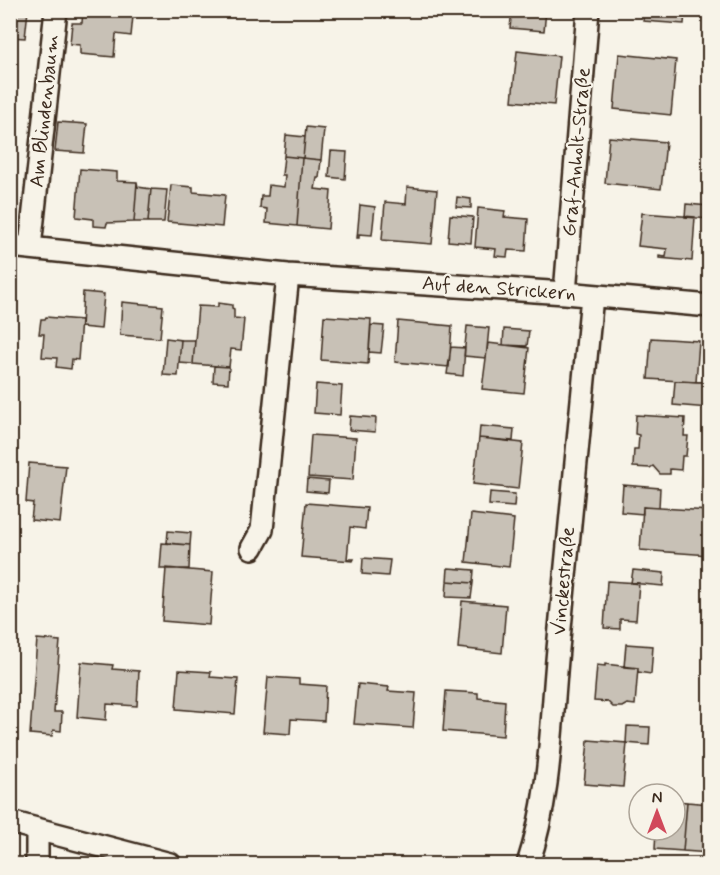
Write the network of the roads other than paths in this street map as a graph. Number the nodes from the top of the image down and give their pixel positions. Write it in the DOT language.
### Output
graph roads {
  1 [pos="56,10"];
  2 [pos="588,10"];
  3 [pos="20,246"];
  4 [pos="288,275"];
  5 [pos="565,293"];
  6 [pos="592,296"];
  7 [pos="710,306"];
  8 [pos="252,548"];
  9 [pos="10,822"];
  10 [pos="37,830"];
  11 [pos="37,864"];
  12 [pos="170,864"];
  13 [pos="528,864"];
  1 -- 3 [label="street, Am Blindenbaum"];
  2 -- 5 [label="street, Graf-Anholt-Straße"];
  3 -- 4 [label="street, Auf den Strickern"];
  4 -- 5 [label="street, Auf den Strickern"];
  4 -- 8 [label="street"];
  5 -- 6 [label="street, Auf den Strickern"];
  6 -- 7 [label="street, Auf den Strickern"];
  6 -- 13 [label="street, Vinckestraße"];
  9 -- 10 [label="street"];
  10 -- 11 [label="street"];
  10 -- 12 [label="street"];
}
